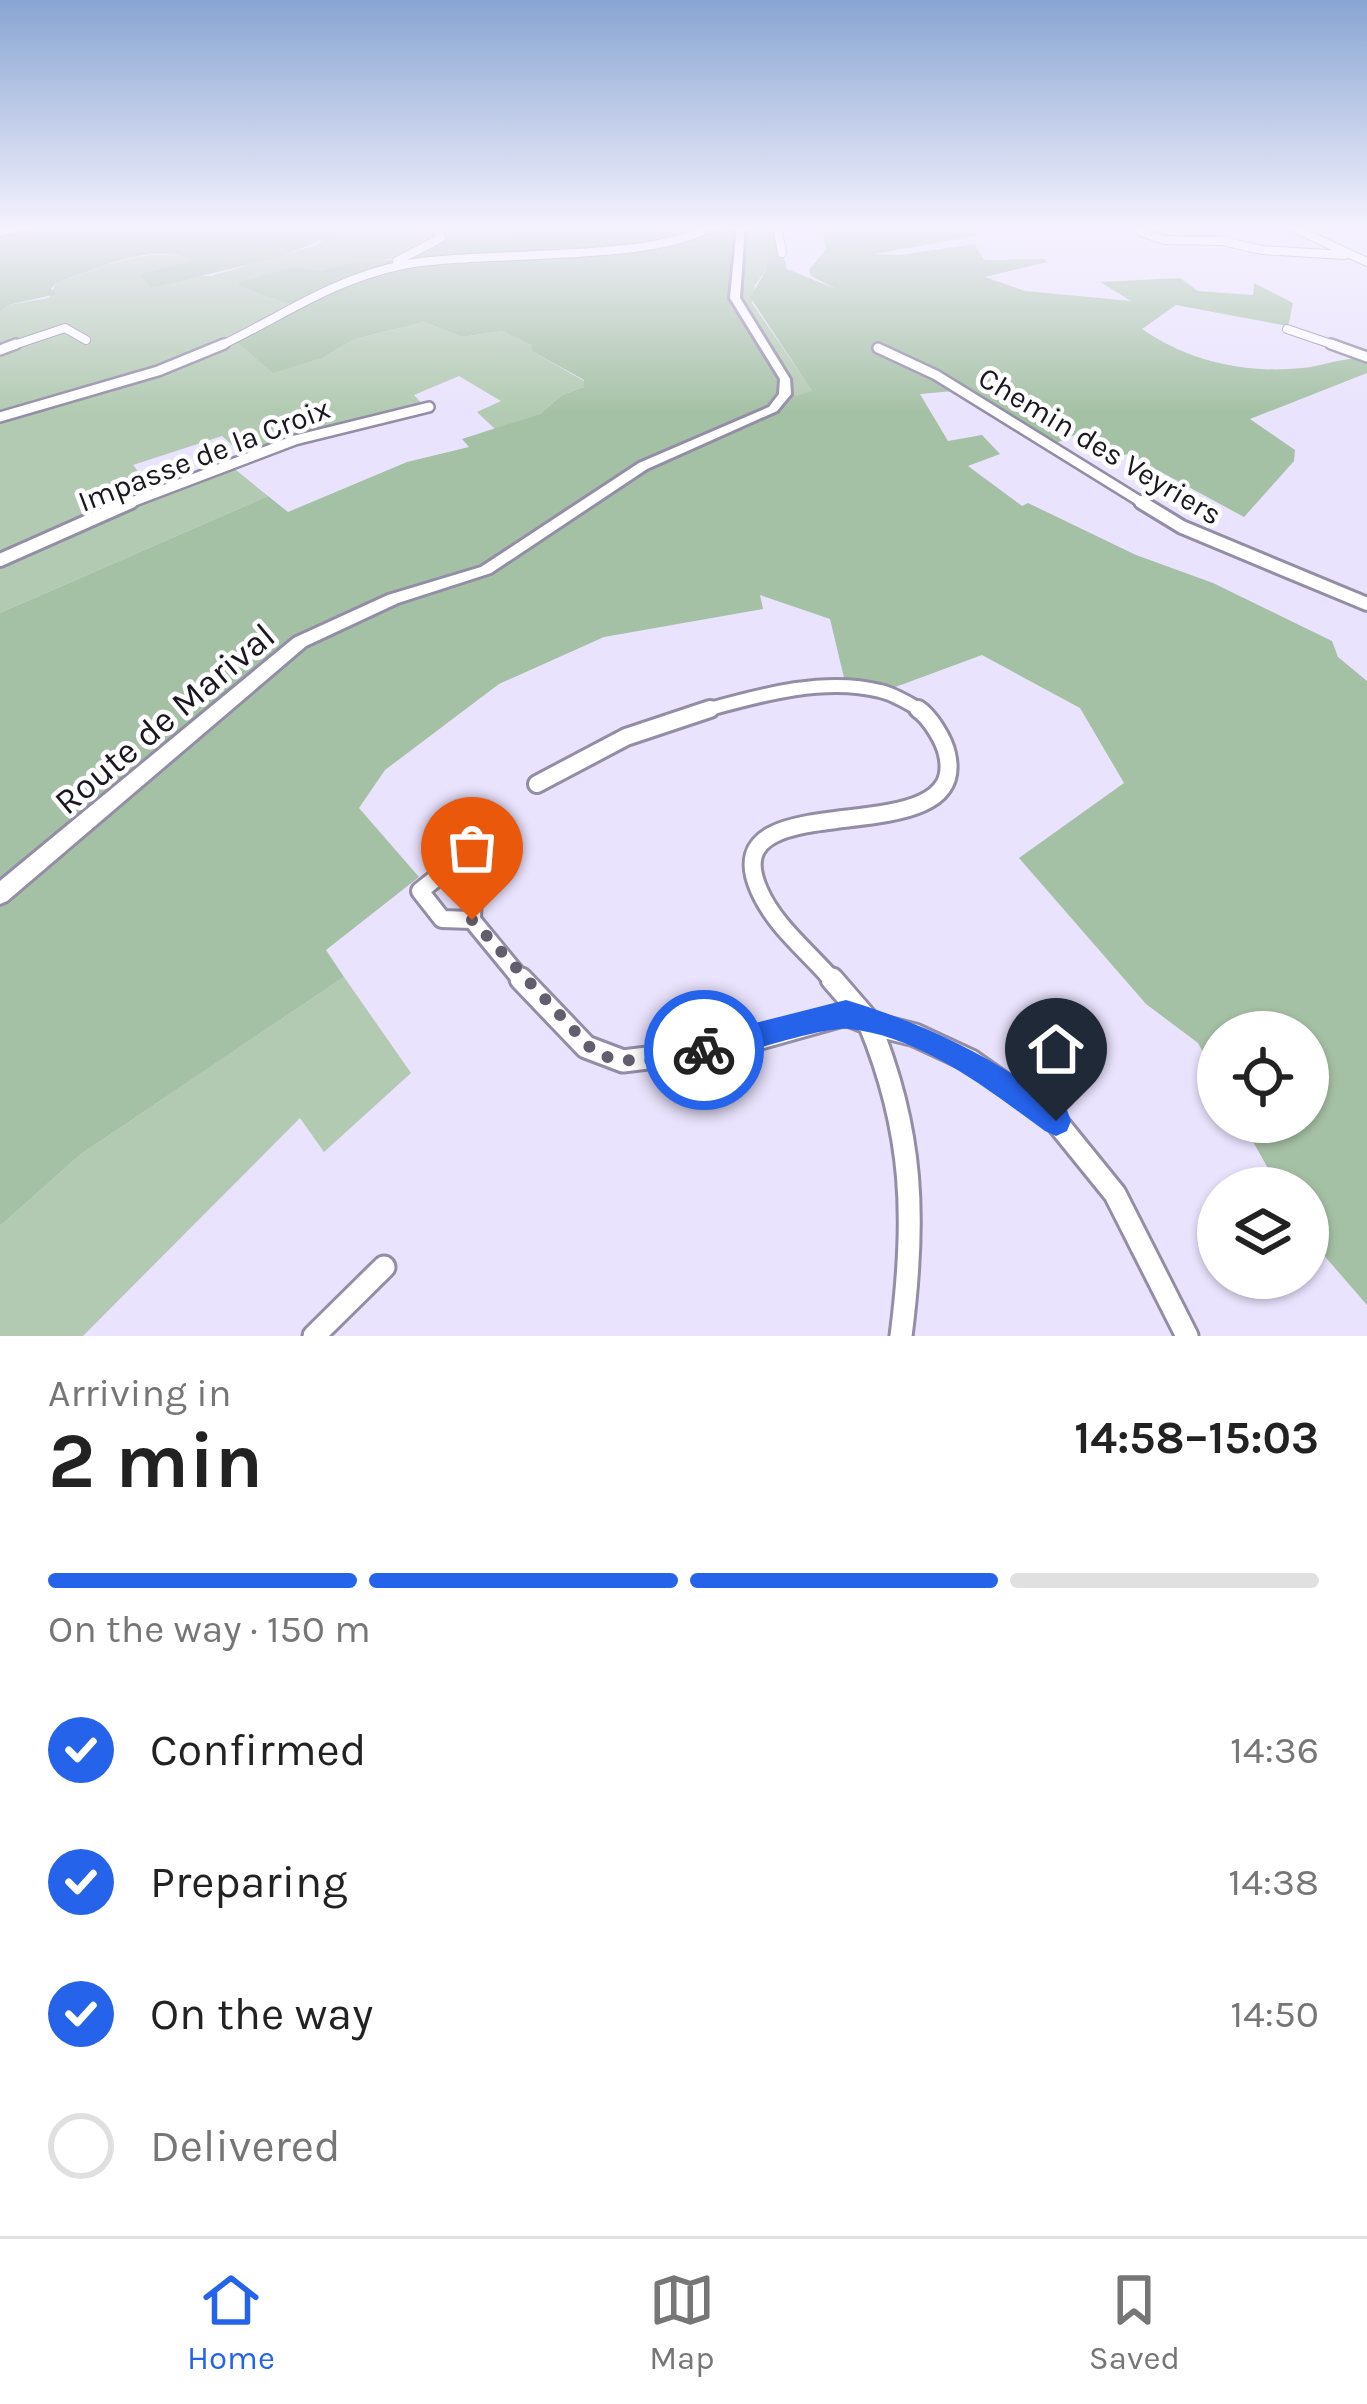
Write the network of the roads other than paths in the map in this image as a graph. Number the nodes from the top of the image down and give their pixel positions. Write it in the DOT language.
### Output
graph roads {
  1 [pos="330,288"];
  2 [pos="736,288"];
  3 [pos="1287,329"];
  4 [pos="86,340"];
  5 [pos="878,348"];
  6 [pos="0,350"];
  7 [pos="1367,357"];
  8 [pos="429,407"];
  9 [pos="0,417"];
  10 [pos="0,560"];
  11 [pos="1367,604"];
  12 [pos="537,784"];
  13 [pos="0,894"];
  14 [pos="472,920"];
  15 [pos="869,1024"];
  16 [pos="384,1268"];
  17 [pos="314,1336"];
  18 [pos="901,1336"];
  19 [pos="1187,1336"];
  1 -- 9 [label="street"];
  2 -- 13 [label="main road, Route de Marival"];
  3 -- 7 [label="street"];
  4 -- 6 [label="street"];
  5 -- 11 [label="street, Chemin des Veyriers"];
  8 -- 10 [label="street, Impasse de la Croix"];
  12 -- 15 [label="street"];
  14 -- 15 [label="street"];
  15 -- 18 [label="street"];
  15 -- 19 [label="street"];
  16 -- 17 [label="street"];
}
